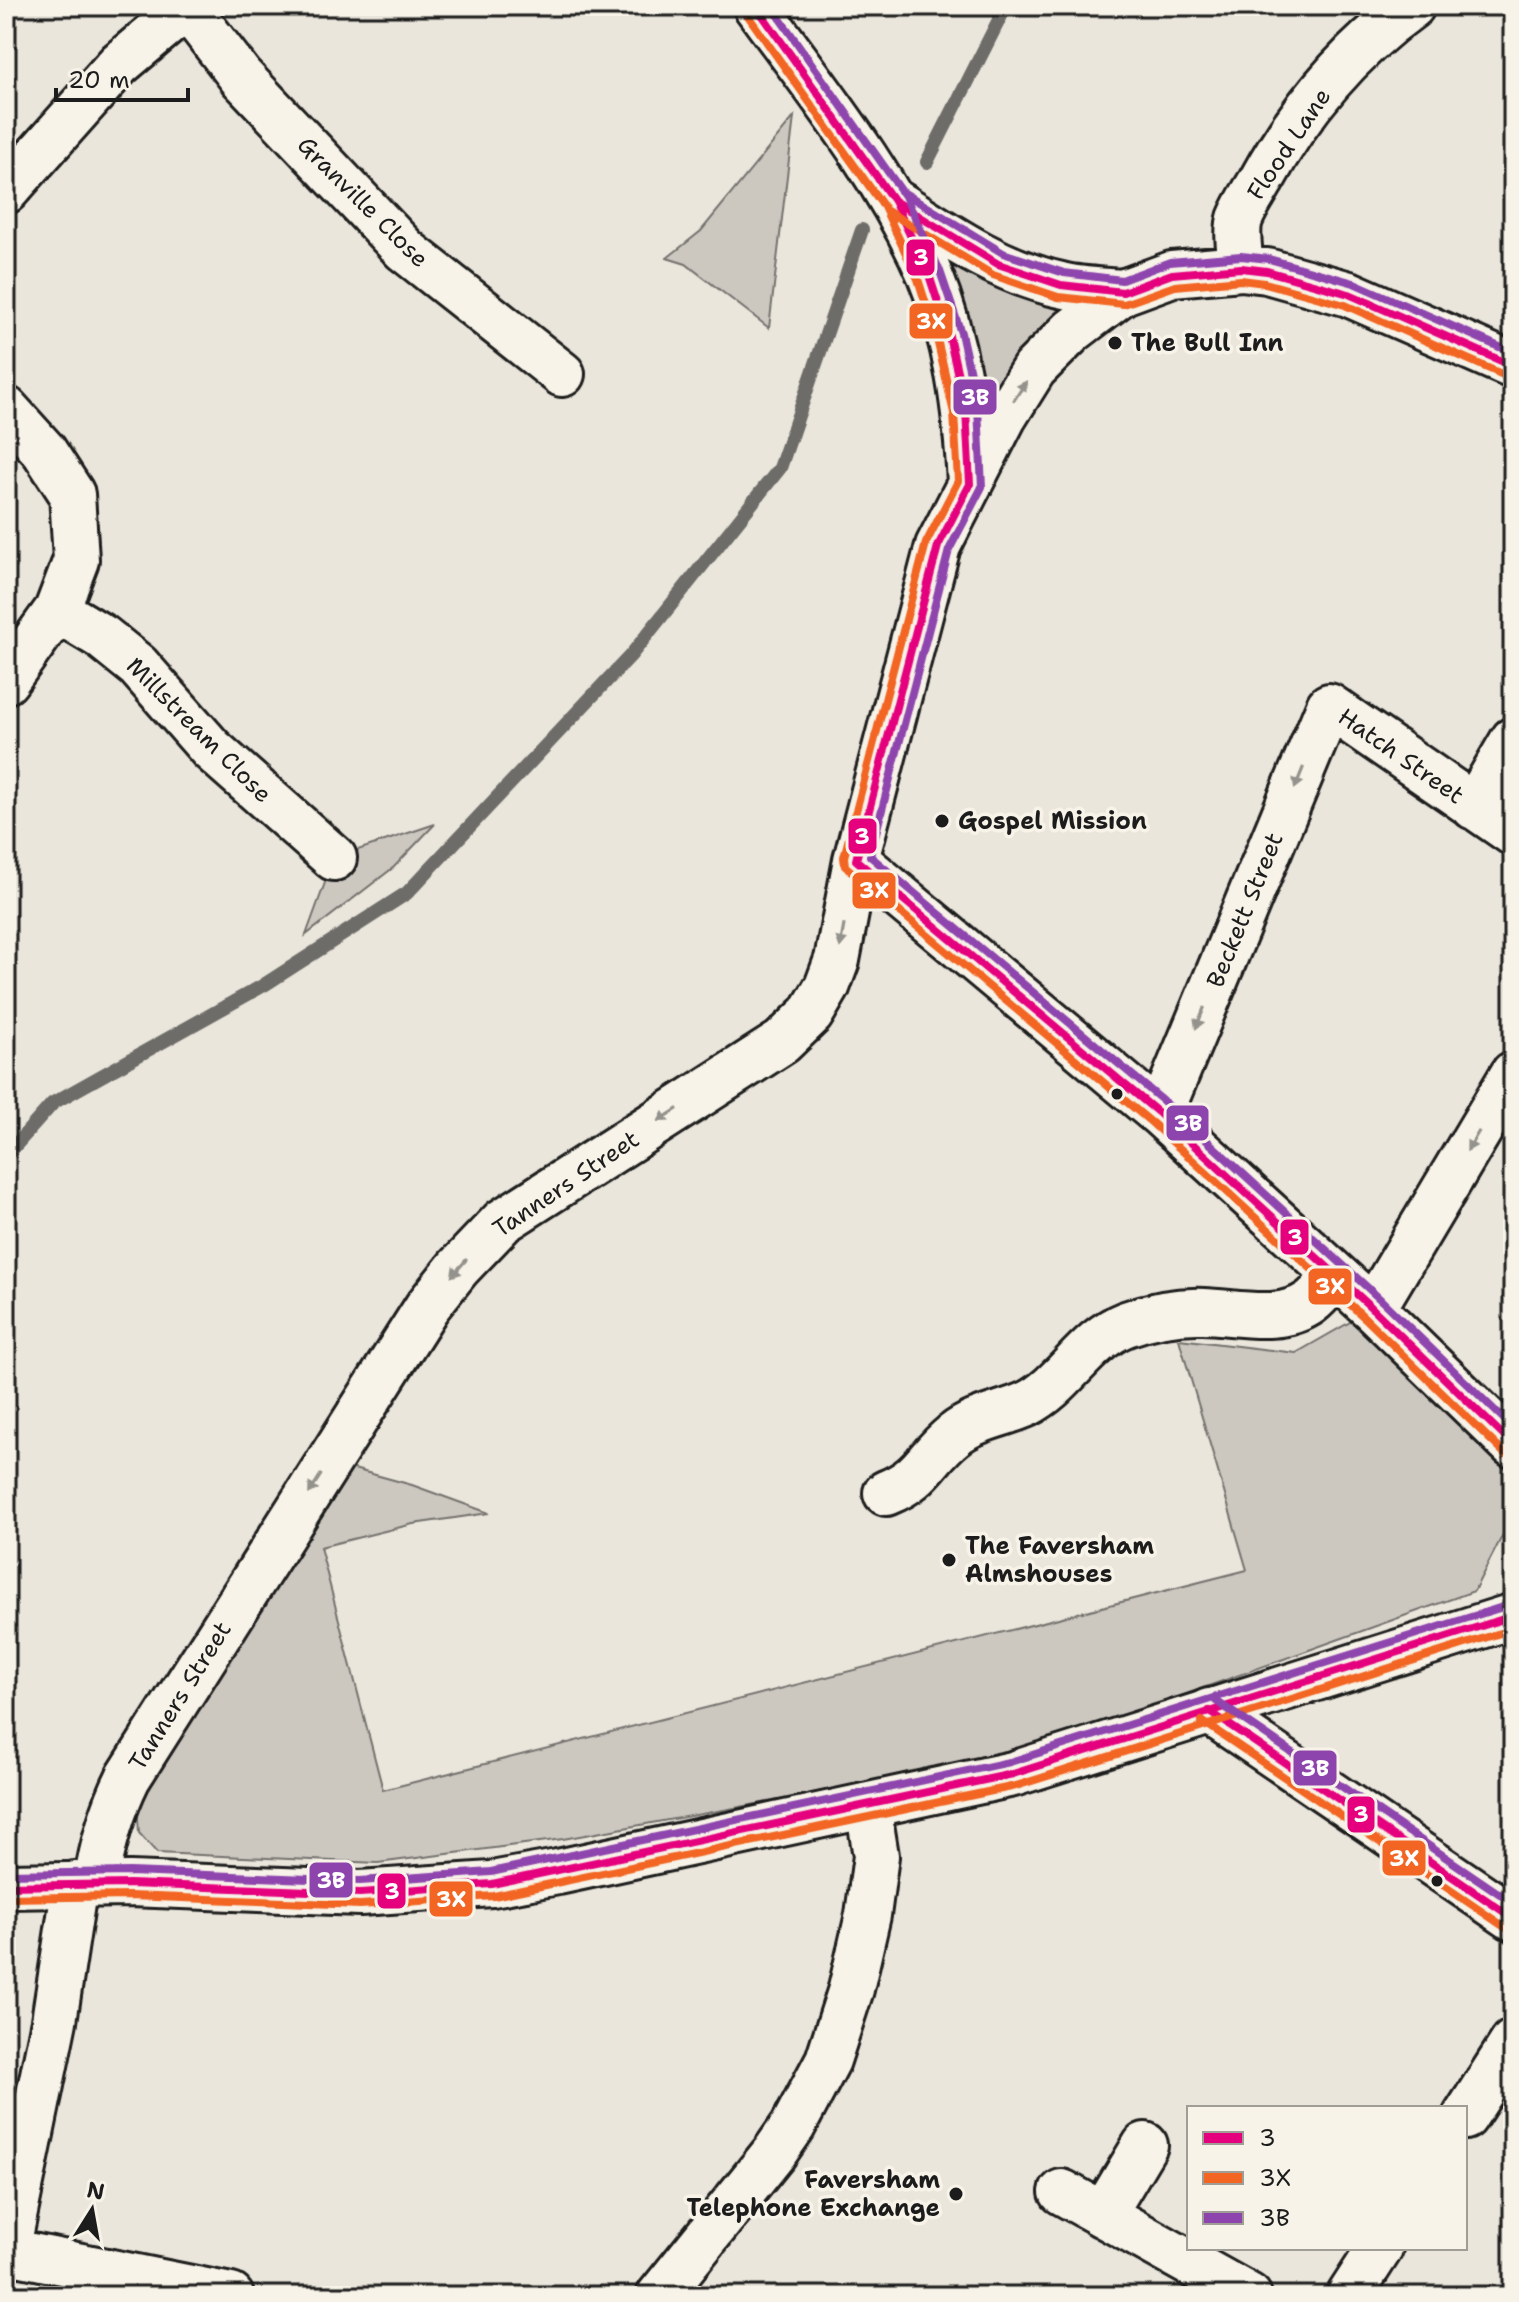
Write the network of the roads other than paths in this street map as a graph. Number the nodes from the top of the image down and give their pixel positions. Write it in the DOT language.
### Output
graph roads {
  1 [pos="188,6"];
  2 [pos="756,6"];
  3 [pos="1412,6"];
  4 [pos="6,191"];
  5 [pos="894,201"];
  6 [pos="1241,268"];
  7 [pos="1123,292"];
  8 [pos="1513,366"];
  9 [pos="562,374"];
  10 [pos="6,409"];
  11 [pos="970,484"];
  12 [pos="57,610"];
  13 [pos="6,681"];
  14 [pos="1329,706"];
  15 [pos="1513,740"];
  16 [pos="1474,807"];
  17 [pos="1513,833"];
  18 [pos="334,858"];
  19 [pos="856,860"];
  20 [pos="1513,1074"];
  21 [pos="1160,1114"];
  22 [pos="1336,1276"];
  23 [pos="1373,1309"];
  24 [pos="1513,1445"];
  25 [pos="886,1493"];
  26 [pos="1513,1616"];
  27 [pos="1209,1711"];
  28 [pos="868,1806"];
  29 [pos="86,1884"];
  30 [pos="6,1886"];
  31 [pos="1513,1918"];
  32 [pos="1513,2042"];
  33 [pos="1467,2114"];
  34 [pos="1145,2145"];
  35 [pos="1062,2192"];
  36 [pos="1103,2215"];
  37 [pos="1379,2250"];
  38 [pos="7,2253"];
  39 [pos="231,2296"];
  40 [pos="659,2296"];
  41 [pos="1249,2296"];
  42 [pos="1349,2296"];
  1 -- 4 [label="street"];
  1 -- 9 [label="street, Granville Close"];
  2 -- 5 [label="street"];
  3 -- 6 [label="street, Flood Lane"];
  5 -- 7 [label="street"];
  5 -- 11 [label="street"];
  6 -- 7 [label="street"];
  6 -- 8 [label="street"];
  11 -- 7 [label="street, Tanners Street, one-way"];
  10 -- 12 [label="street"];
  11 -- 19 [label="street, Tanners Street"];
  12 -- 13 [label="street"];
  12 -- 18 [label="street, Millstream Close"];
  14 -- 16 [label="street, Hatch Street"];
  14 -- 21 [label="street, Beckett Street, one-way"];
  15 -- 16 [label="street"];
  16 -- 17 [label="street, Hatch Street"];
  19 -- 21 [label="street"];
  19 -- 29 [label="street, Tanners Street, one-way"];
  20 -- 23 [label="street, one-way"];
  21 -- 22 [label="street"];
  22 -- 23 [label="street"];
  22 -- 25 [label="street"];
  23 -- 24 [label="street"];
  26 -- 27 [label="street"];
  27 -- 28 [label="street"];
  27 -- 31 [label="street"];
  28 -- 29 [label="street"];
  28 -- 40 [label="street"];
  29 -- 30 [label="street"];
  29 -- 38 [label="street, Tanners Street"];
  32 -- 33 [label="street"];
  34 -- 36 [label="street"];
  35 -- 36 [label="street"];
  36 -- 41 [label="street"];
  37 -- 42 [label="street"];
  38 -- 39 [label="street"];
}
